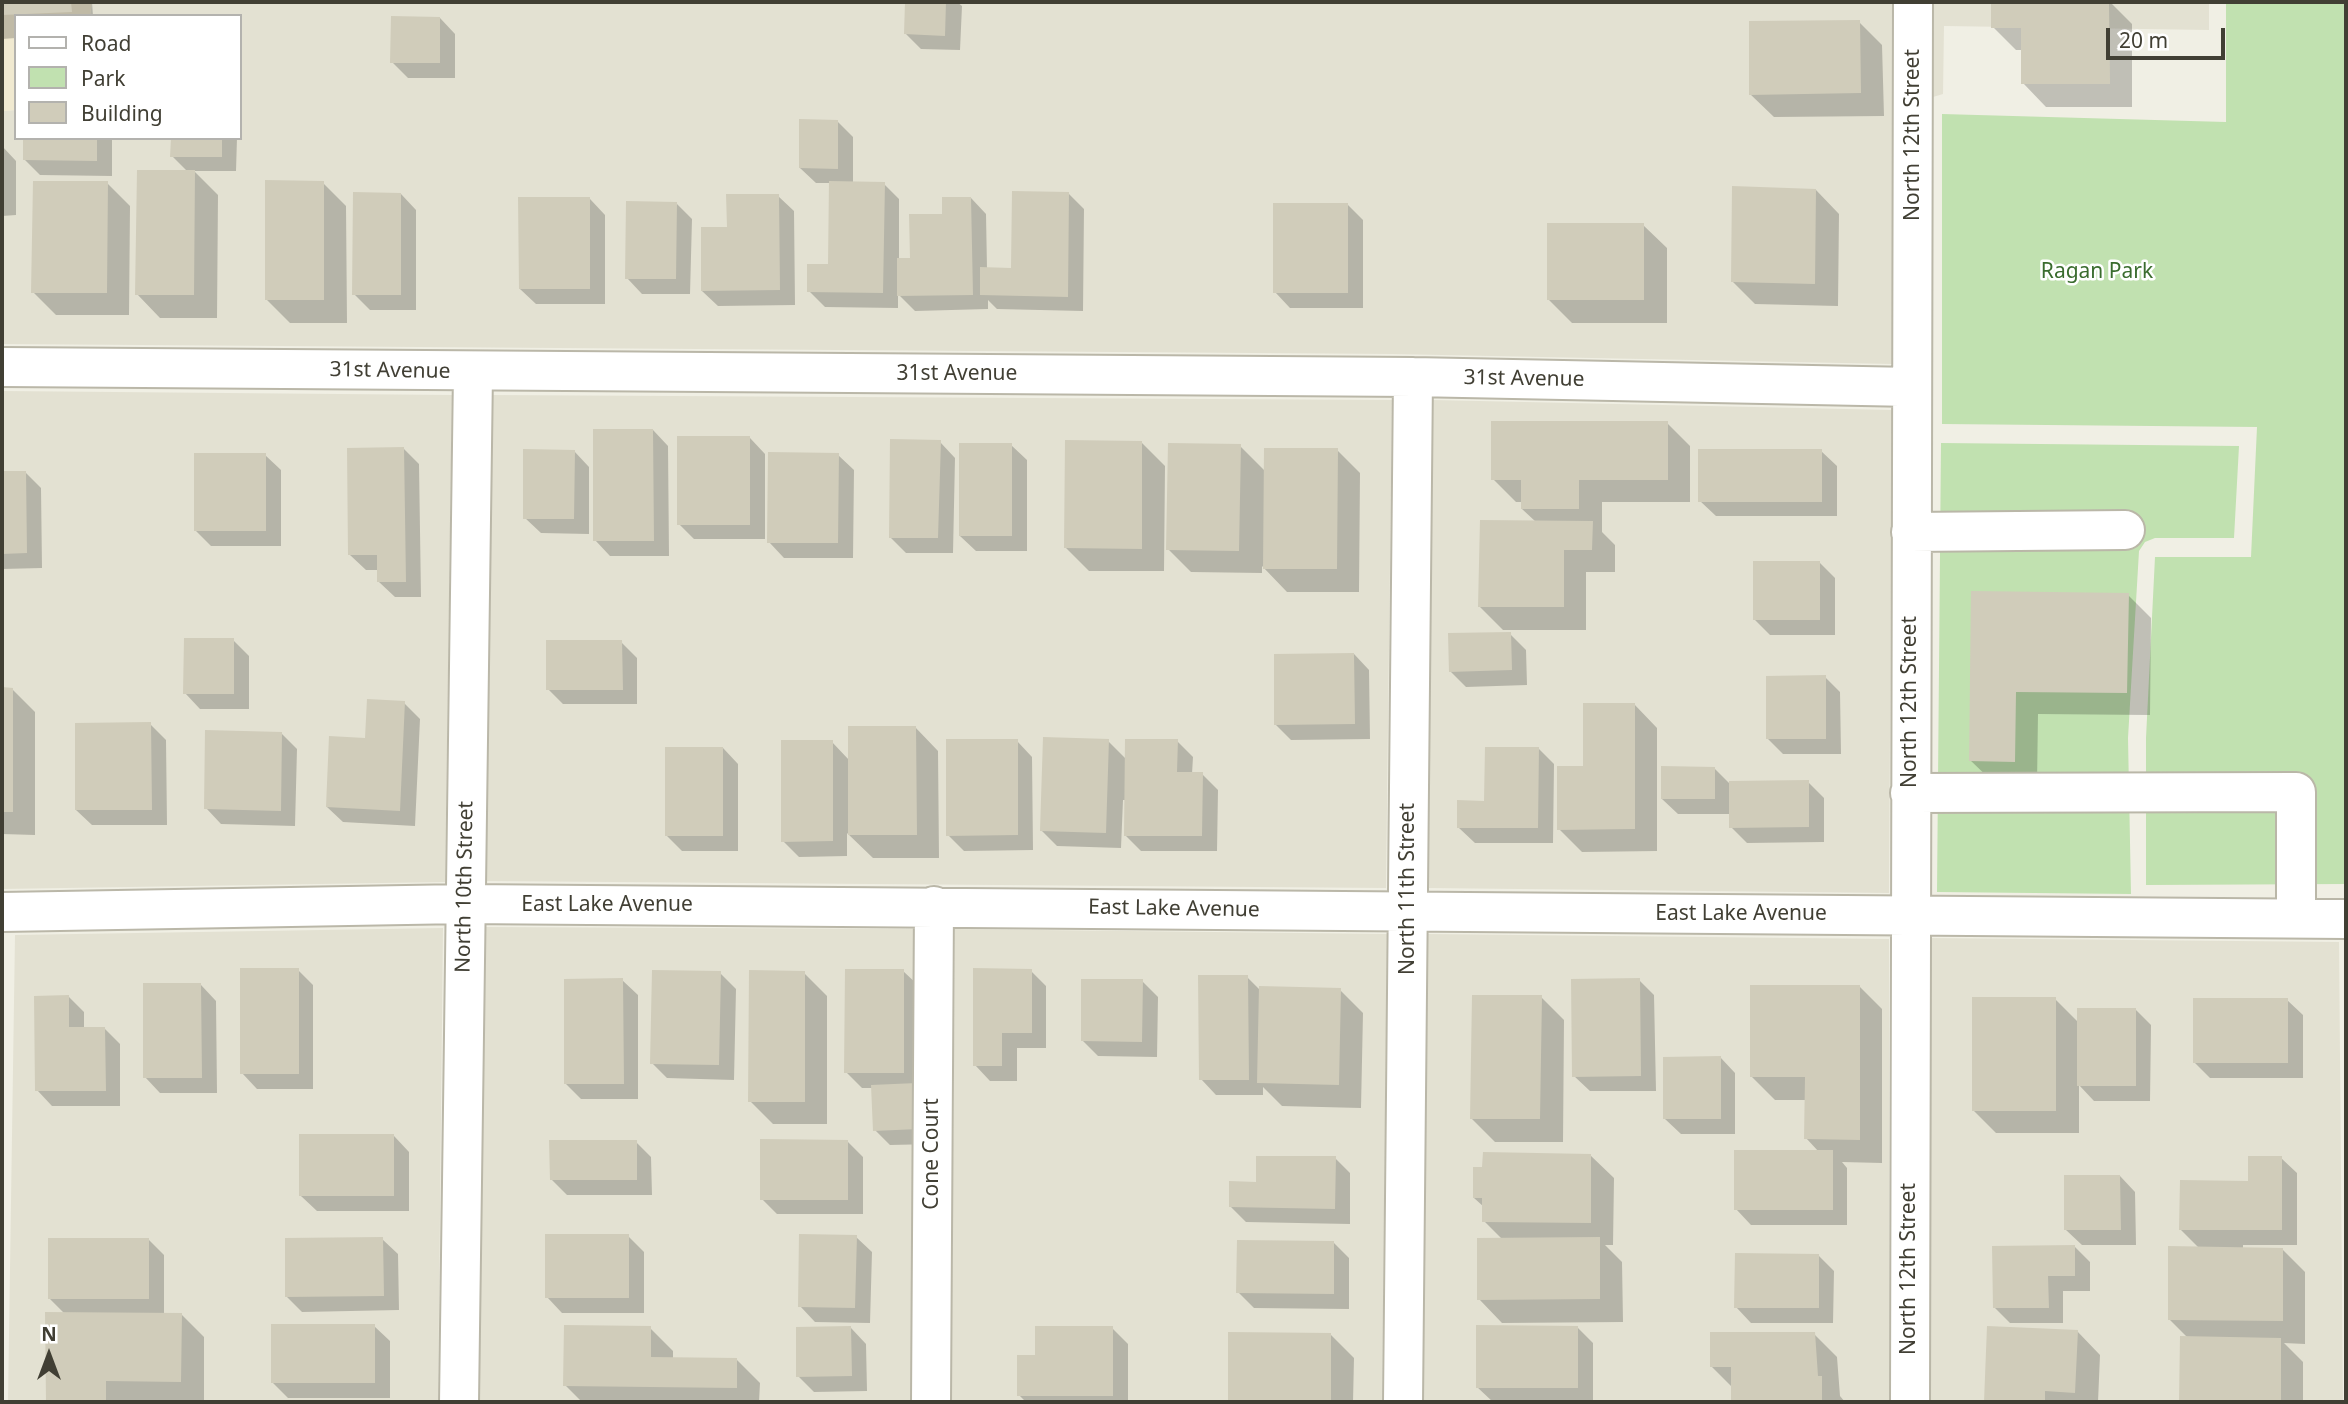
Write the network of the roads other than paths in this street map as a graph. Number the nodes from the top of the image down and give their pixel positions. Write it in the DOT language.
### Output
graph roads {
  1 [pos="1913,2"];
  2 [pos="2,367"];
  3 [pos="473,372"];
  4 [pos="1413,377"];
  5 [pos="1912,387"];
  6 [pos="2125,530"];
  7 [pos="1912,533"];
  8 [pos="1910,793"];
  9 [pos="464,904"];
  10 [pos="934,906"];
  11 [pos="1407,911"];
  12 [pos="2,912"];
  13 [pos="1909,915"];
  14 [pos="2296,918"];
  15 [pos="2346,919"];
  16 [pos="458,1402"];
  17 [pos="931,1402"];
  18 [pos="1403,1402"];
  19 [pos="1910,1402"];
  1 -- 5 [label="street, North 12th Street"];
  2 -- 3 [label="street, 31st Avenue"];
  3 -- 4 [label="street, 31st Avenue"];
  3 -- 9 [label="street, North 10th Street"];
  4 -- 5 [label="street, 31st Avenue"];
  4 -- 11 [label="street, North 11th Street"];
  5 -- 7 [label="street, North 12th Street"];
  6 -- 7 [label="street"];
  7 -- 8 [label="street, North 12th Street"];
  8 -- 13 [label="street, North 12th Street"];
  8 -- 14 [label="street"];
  9 -- 10 [label="street, East Lake Avenue"];
  9 -- 12 [label="street, East Lake Avenue"];
  9 -- 16 [label="street, North 10th Street"];
  10 -- 11 [label="street, East Lake Avenue"];
  10 -- 17 [label="street, Cone Court"];
  11 -- 13 [label="street, East Lake Avenue"];
  11 -- 18 [label="street, North 11th Street"];
  13 -- 14 [label="street, East Lake Avenue"];
  13 -- 19 [label="street, North 12th Street"];
  14 -- 15 [label="street, East Lake Avenue"];
}
